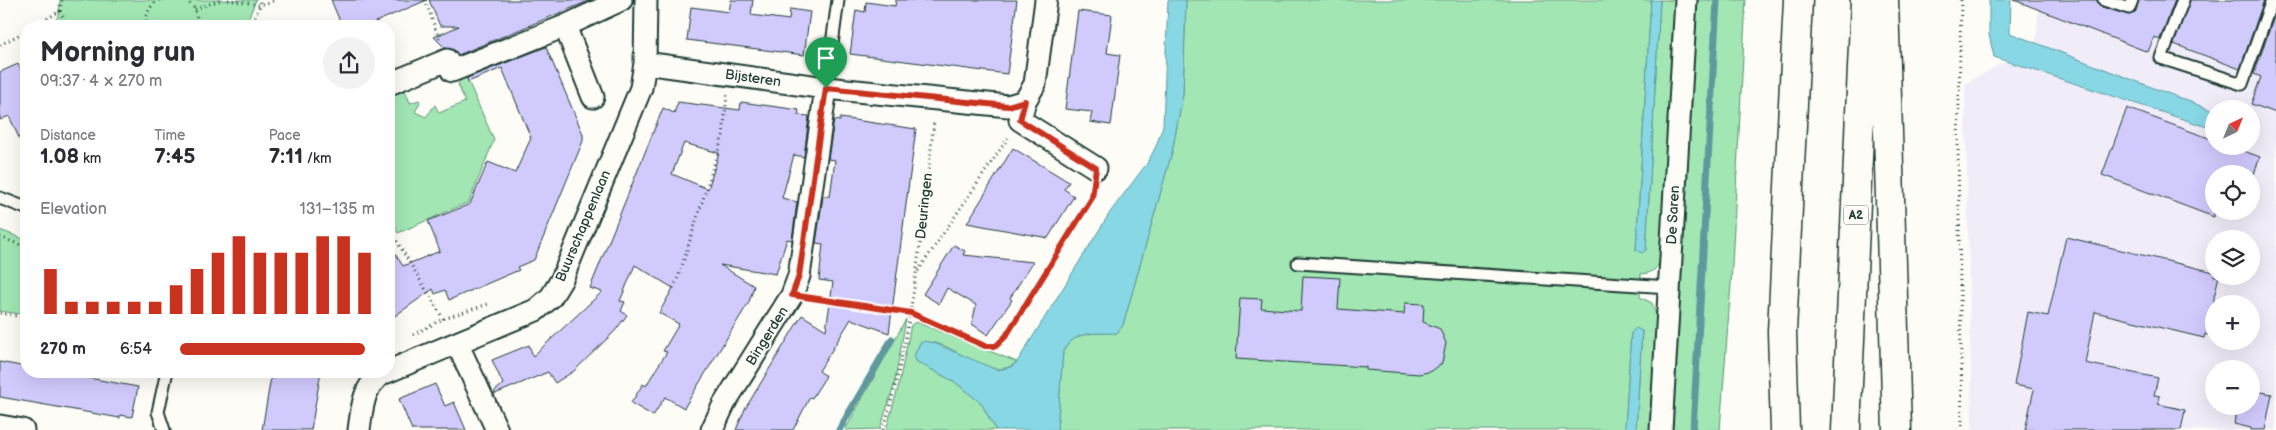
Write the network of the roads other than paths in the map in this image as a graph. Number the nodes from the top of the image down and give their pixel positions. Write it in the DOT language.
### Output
graph roads {
  1 [pos="621,0"];
  2 [pos="642,0"];
  3 [pos="646,0"];
  4 [pos="838,0"];
  5 [pos="1046,0"];
  6 [pos="1686,0"];
  7 [pos="1798,0"];
  8 [pos="1865,0"];
  9 [pos="1884,0"];
  10 [pos="2104,0"];
  11 [pos="2132,0"];
  12 [pos="2183,0"];
  13 [pos="2272,0"];
  14 [pos="565,26"];
  15 [pos="644,63"];
  16 [pos="395,82"];
  17 [pos="826,88"];
  18 [pos="593,98"];
  19 [pos="1023,110"];
  20 [pos="1096,168"];
  21 [pos="0,198"];
  22 [pos="20,206"];
  23 [pos="1298,263"];
  24 [pos="1669,287"];
  25 [pos="1782,332"];
  26 [pos="457,342"];
  27 [pos="395,370"];
  28 [pos="165,378"];
  29 [pos="377,378"];
  30 [pos="0,426"];
  31 [pos="22,430"];
  32 [pos="164,430"];
  33 [pos="359,430"];
  34 [pos="497,430"];
  35 [pos="712,430"];
  36 [pos="1661,430"];
  37 [pos="1770,430"];
  38 [pos="1784,430"];
  39 [pos="1846,430"];
  40 [pos="1897,430"];
  1 -- 14 [label="street"];
  2 -- 3 [label="street, Buurschappenlaan"];
  3 -- 15 [label="street, Buurschappenlaan"];
  4 -- 17 [label="lane"];
  5 -- 19 [label="street"];
  6 -- 24 [label="street, De Saren"];
  7 -- 25 [label="highway"];
  8 -- 39 [label="highway, A2"];
  9 -- 40 [label="highway"];
  10 -- 11 [label="lane"];
  12 -- 13 [label="lane"];
  14 -- 16 [label="street"];
  14 -- 18 [label="street"];
  15 -- 17 [label="street, Bijsteren"];
  15 -- 26 [label="street, Buurschappenlaan"];
  17 -- 19 [label="street, Bijsteren"];
  17 -- 35 [label="street, Bingerden"];
  19 -- 20 [label="street"];
  21 -- 22 [label="lane"];
  23 -- 24 [label="lane"];
  24 -- 36 [label="street, De Saren"];
  25 -- 37 [label="highway"];
  25 -- 38 [label="highway"];
  26 -- 27 [label="street, Buurschappenlaan"];
  26 -- 34 [label="street"];
  28 -- 32 [label="lane"];
  29 -- 33 [label="street, Buurschappenlaan"];
  30 -- 31 [label="street"];
}
